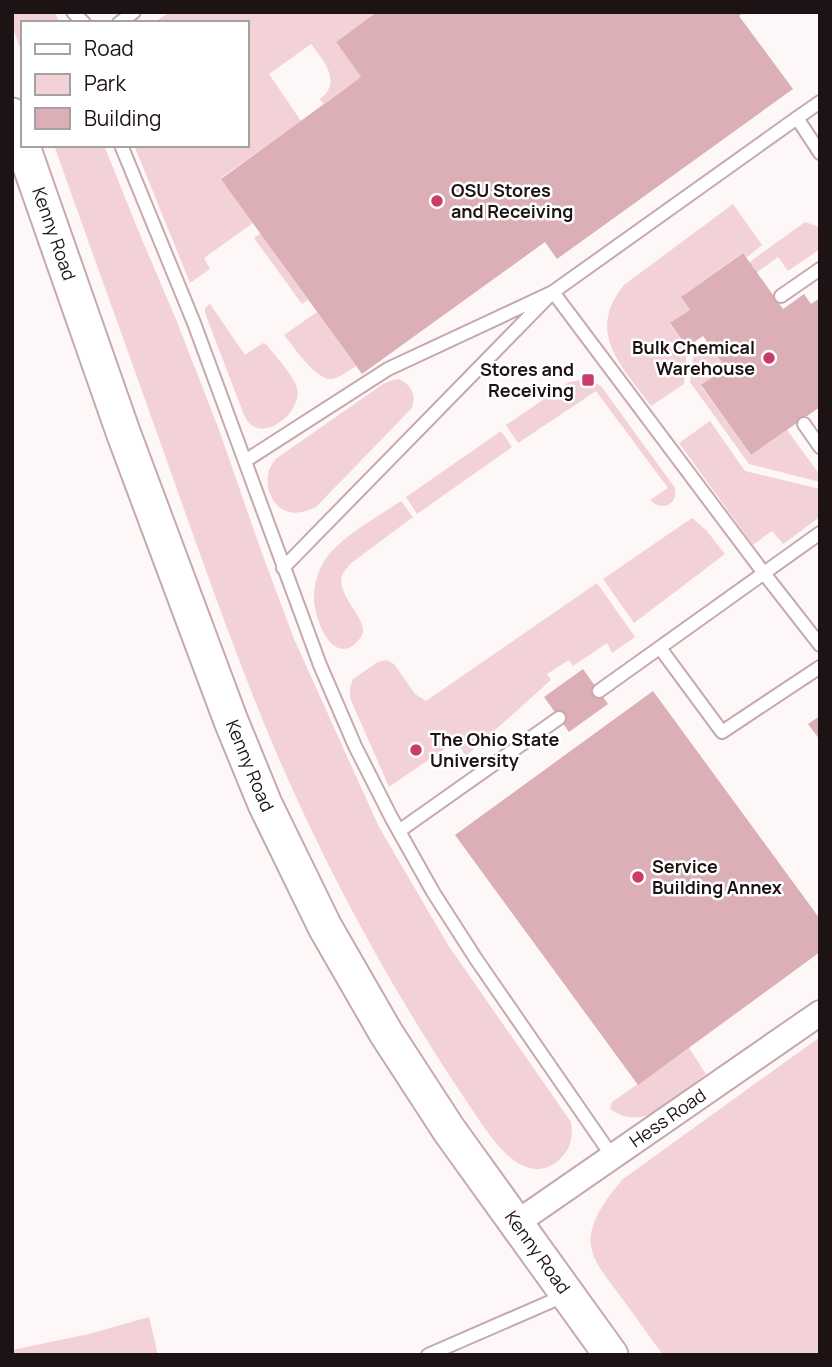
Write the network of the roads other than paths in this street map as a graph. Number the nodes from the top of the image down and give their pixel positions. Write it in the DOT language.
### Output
graph roads {
  1 [pos="820,102"];
  2 [pos="12,115"];
  3 [pos="797,118"];
  4 [pos="21,141"];
  5 [pos="23,147"];
  6 [pos="122,147"];
  7 [pos="820,153"];
  8 [pos="820,269"];
  9 [pos="553,292"];
  10 [pos="781,296"];
  11 [pos="804,424"];
  12 [pos="820,447"];
  13 [pos="245,461"];
  14 [pos="820,533"];
  15 [pos="283,568"];
  16 [pos="763,572"];
  17 [pos="820,645"];
  18 [pos="660,648"];
  19 [pos="820,667"];
  20 [pos="598,691"];
  21 [pos="559,718"];
  22 [pos="399,831"];
  23 [pos="820,1013"];
  24 [pos="612,1157"];
  25 [pos="516,1224"];
  26 [pos="568,1294"];
  27 [pos="428,1355"];
  28 [pos="611,1355"];
  1 -- 3 [label="lane"];
  2 -- 4 [label="main road, Kenny Road"];
  3 -- 7 [label="lane"];
  3 -- 9 [label="lane"];
  5 -- 25 [label="main road, Kenny Road"];
  6 -- 13 [label="lane"];
  8 -- 10 [label="lane"];
  9 -- 13 [label="lane"];
  9 -- 15 [label="lane"];
  9 -- 16 [label="lane"];
  11 -- 12 [label="lane"];
  13 -- 15 [label="lane"];
  14 -- 16 [label="lane"];
  15 -- 22 [label="lane"];
  16 -- 17 [label="lane"];
  16 -- 18 [label="lane"];
  18 -- 19 [label="lane"];
  18 -- 20 [label="lane"];
  21 -- 22 [label="lane"];
  22 -- 24 [label="lane"];
  23 -- 24 [label="street, Hess Road"];
  24 -- 25 [label="street, Hess Road"];
  25 -- 26 [label="main road, Kenny Road"];
  26 -- 27 [label="lane"];
  26 -- 28 [label="main road, Kenny Road"];
}
